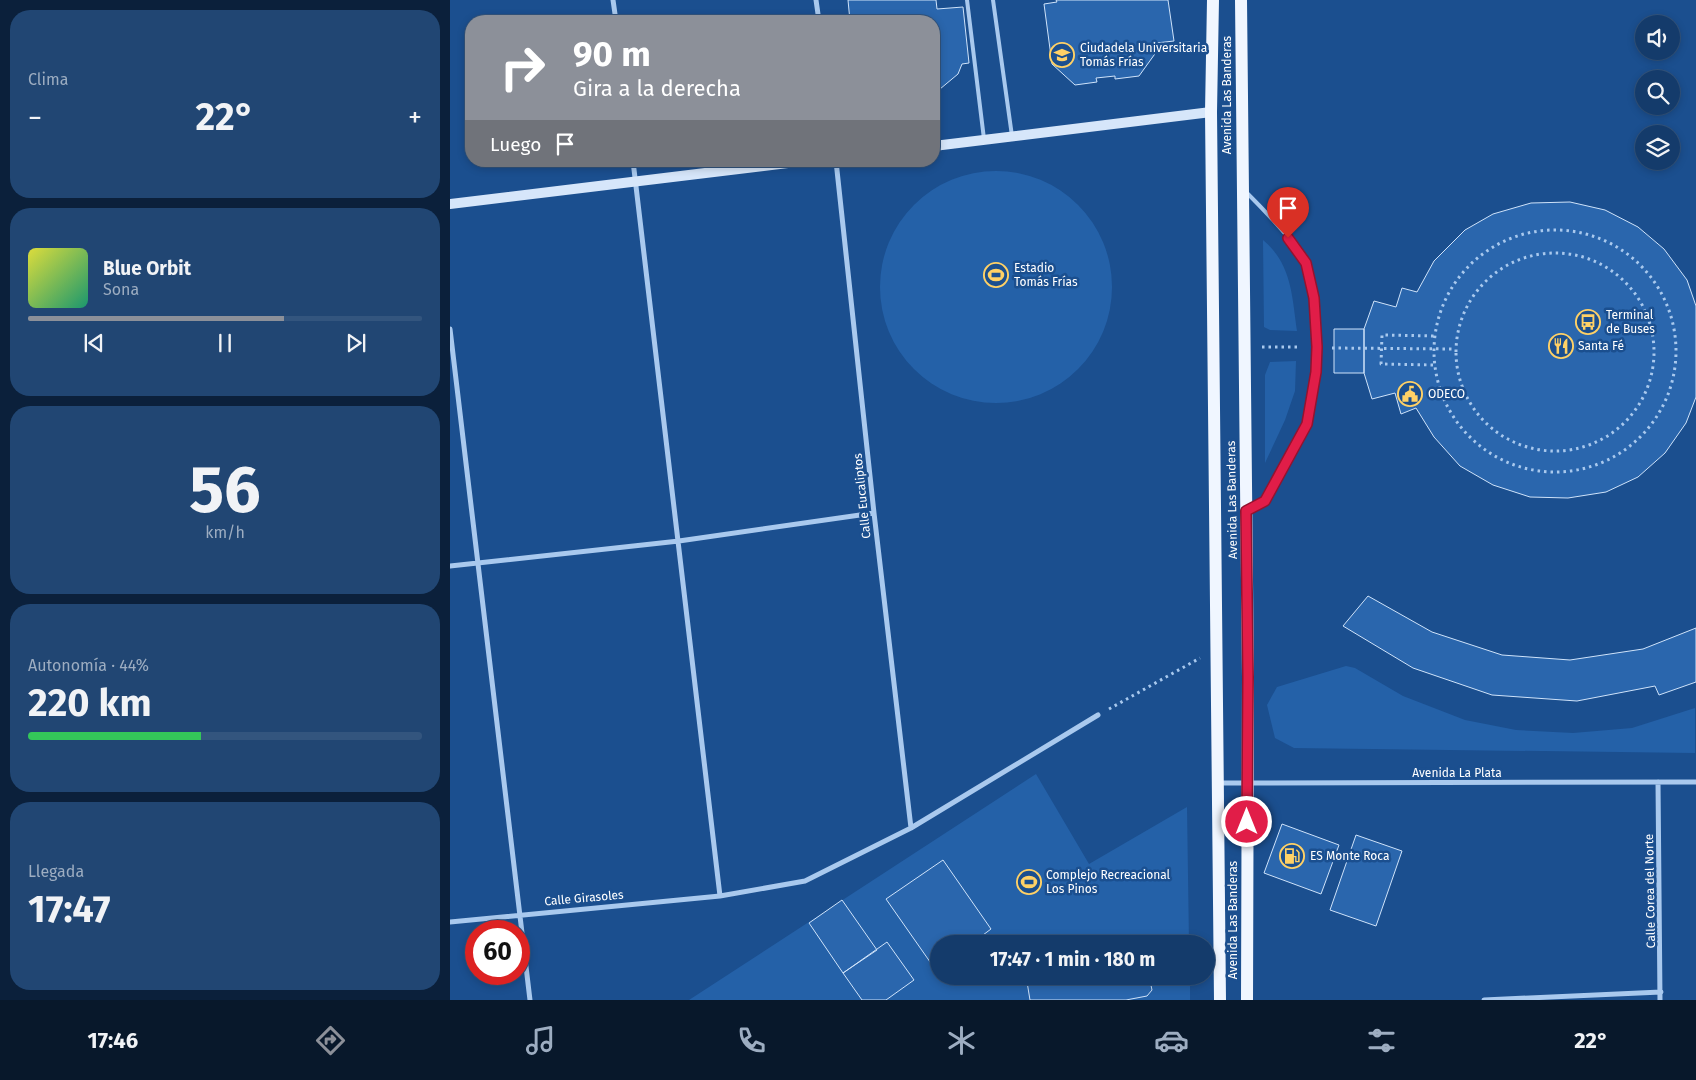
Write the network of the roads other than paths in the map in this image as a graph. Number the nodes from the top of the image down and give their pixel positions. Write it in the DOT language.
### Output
graph roads {
  1 [pos="613,0"];
  2 [pos="816,0"];
  3 [pos="967,0"];
  4 [pos="993,0"];
  5 [pos="1213,0"];
  6 [pos="1241,0"];
  7 [pos="615,15"];
  8 [pos="818,15"];
  9 [pos="1211,112"];
  10 [pos="1012,136"];
  11 [pos="984,140"];
  12 [pos="940,145"];
  13 [pos="634,167"];
  14 [pos="756,167"];
  15 [pos="837,167"];
  16 [pos="635,182"];
  17 [pos="1241,186"];
  18 [pos="450,204"];
  19 [pos="450,329"];
  20 [pos="1246,511"];
  21 [pos="874,513"];
  22 [pos="679,541"];
  23 [pos="477,562"];
  24 [pos="450,566"];
  25 [pos="1098,716"];
  26 [pos="1658,782"];
  27 [pos="1696,782"];
  28 [pos="1218,783"];
  29 [pos="1246,783"];
  30 [pos="911,828"];
  31 [pos="720,896"];
  32 [pos="521,914"];
  33 [pos="450,922"];
  34 [pos="1661,992"];
  35 [pos="530,1000"];
  36 [pos="1220,1000"];
  37 [pos="1247,1000"];
  38 [pos="1484,1000"];
  39 [pos="1660,1000"];
  1 -- 7 [label="street"];
  2 -- 8 [label="street"];
  3 -- 11 [label="lane"];
  4 -- 10 [label="lane"];
  5 -- 9 [label="main road, Avenida Las Banderas"];
  6 -- 17 [label="main road, Avenida Las Banderas"];
  9 -- 10 [label="street"];
  9 -- 28 [label="main road, Avenida Las Banderas"];
  10 -- 11 [label="street"];
  11 -- 12 [label="street"];
  13 -- 16 [label="street"];
  14 -- 16 [label="street"];
  15 -- 21 [label="street, Calle Eucaliptos"];
  16 -- 18 [label="street"];
  16 -- 22 [label="street"];
  17 -- 20 [label="main road, Avenida Las Banderas"];
  17 -- 20 [label="lane"];
  19 -- 23 [label="street"];
  20 -- 29 [label="main road, Avenida Las Banderas"];
  21 -- 22 [label="street"];
  21 -- 30 [label="street, Calle Eucaliptos"];
  22 -- 23 [label="street"];
  22 -- 31 [label="street"];
  23 -- 24 [label="street"];
  23 -- 32 [label="street"];
  25 -- 30 [label="street, Calle Girasoles"];
  26 -- 27 [label="street, Avenida La Plata"];
  26 -- 29 [label="street, Avenida La Plata"];
  26 -- 34 [label="street, Calle Corea del Norte"];
  28 -- 29 [label="street, Avenida La Plata"];
  28 -- 36 [label="main road, Avenida Las Banderas"];
  29 -- 37 [label="main road, Avenida Las Banderas"];
  30 -- 31 [label="street, Calle Girasoles"];
  31 -- 32 [label="street, Calle Girasoles"];
  32 -- 33 [label="street, Calle Girasoles"];
  32 -- 35 [label="street"];
  34 -- 38 [label="street"];
  34 -- 39 [label="street, Calle Corea del Norte"];
}
